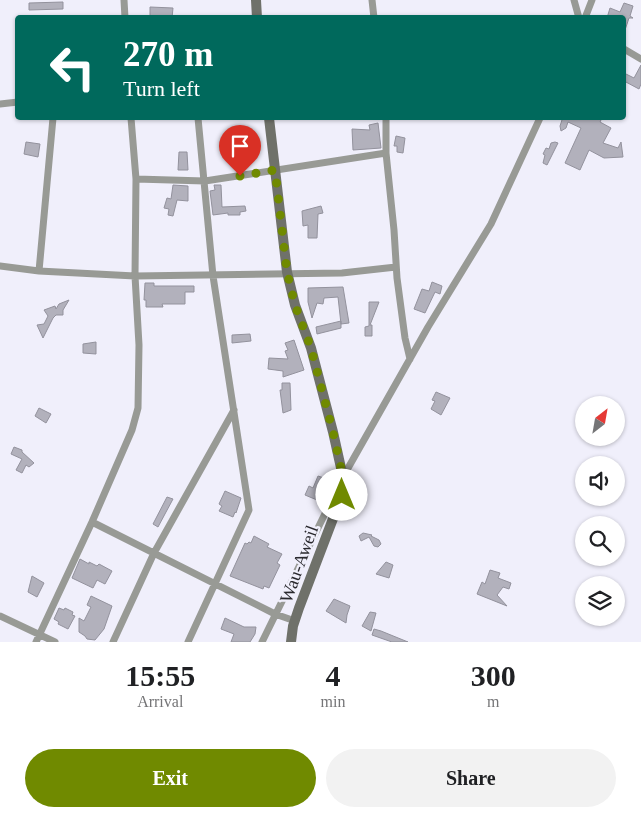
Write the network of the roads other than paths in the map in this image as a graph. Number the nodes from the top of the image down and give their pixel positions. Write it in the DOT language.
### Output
graph roads {
  1 [pos="124,0"];
  2 [pos="256,0"];
  3 [pos="372,0"];
  4 [pos="574,0"];
  5 [pos="592,0"];
  6 [pos="124,15"];
  7 [pos="258,15"];
  8 [pos="374,15"];
  9 [pos="578,15"];
  10 [pos="586,15"];
  11 [pos="626,50"];
  12 [pos="641,59"];
  13 [pos="15,102"];
  14 [pos="0,104"];
  15 [pos="53,120"];
  16 [pos="131,120"];
  17 [pos="198,120"];
  18 [pos="269,120"];
  19 [pos="386,120"];
  20 [pos="539,120"];
  21 [pos="386,153"];
  22 [pos="275,170"];
  23 [pos="136,179"];
  24 [pos="205,181"];
  25 [pos="0,266"];
  26 [pos="396,267"];
  27 [pos="40,271"];
  28 [pos="287,272"];
  29 [pos="135,276"];
  30 [pos="213,276"];
  31 [pos="410,359"];
  32 [pos="234,410"];
  33 [pos="343,477"];
  34 [pos="92,522"];
  35 [pos="154,553"];
  36 [pos="215,584"];
  37 [pos="275,614"];
  38 [pos="0,616"];
  39 [pos="295,621"];
  40 [pos="38,638"];
  41 [pos="55,642"];
  42 [pos="113,642"];
  43 [pos="188,642"];
  44 [pos="262,642"];
  45 [pos="291,642"];
  1 -- 6 [label="street"];
  2 -- 7 [label="street"];
  3 -- 8 [label="street"];
  4 -- 9 [label="street"];
  5 -- 10 [label="street"];
  11 -- 12 [label="street"];
  13 -- 14 [label="street"];
  15 -- 27 [label="street"];
  16 -- 23 [label="street"];
  17 -- 24 [label="street"];
  18 -- 22 [label="street, Wau-Aweil"];
  19 -- 21 [label="street"];
  20 -- 31 [label="street"];
  21 -- 22 [label="street"];
  21 -- 26 [label="street"];
  22 -- 24 [label="street"];
  22 -- 28 [label="street, Wau-Aweil"];
  23 -- 24 [label="street"];
  23 -- 29 [label="street"];
  24 -- 30 [label="street"];
  25 -- 27 [label="street"];
  26 -- 28 [label="street"];
  26 -- 31 [label="street"];
  27 -- 29 [label="street"];
  28 -- 30 [label="street"];
  28 -- 33 [label="street, Wau-Aweil"];
  29 -- 30 [label="street"];
  29 -- 34 [label="street"];
  30 -- 32 [label="street"];
  31 -- 33 [label="street"];
  32 -- 35 [label="street"];
  32 -- 36 [label="street"];
  33 -- 37 [label="street"];
  33 -- 39 [label="street, Wau-Aweil"];
  34 -- 35 [label="street"];
  34 -- 40 [label="street"];
  35 -- 36 [label="street"];
  35 -- 42 [label="street"];
  36 -- 37 [label="street"];
  36 -- 43 [label="street"];
  37 -- 39 [label="street"];
  37 -- 44 [label="street"];
  38 -- 40 [label="street"];
  39 -- 45 [label="street, Wau-Aweil"];
  40 -- 41 [label="street"];
}
